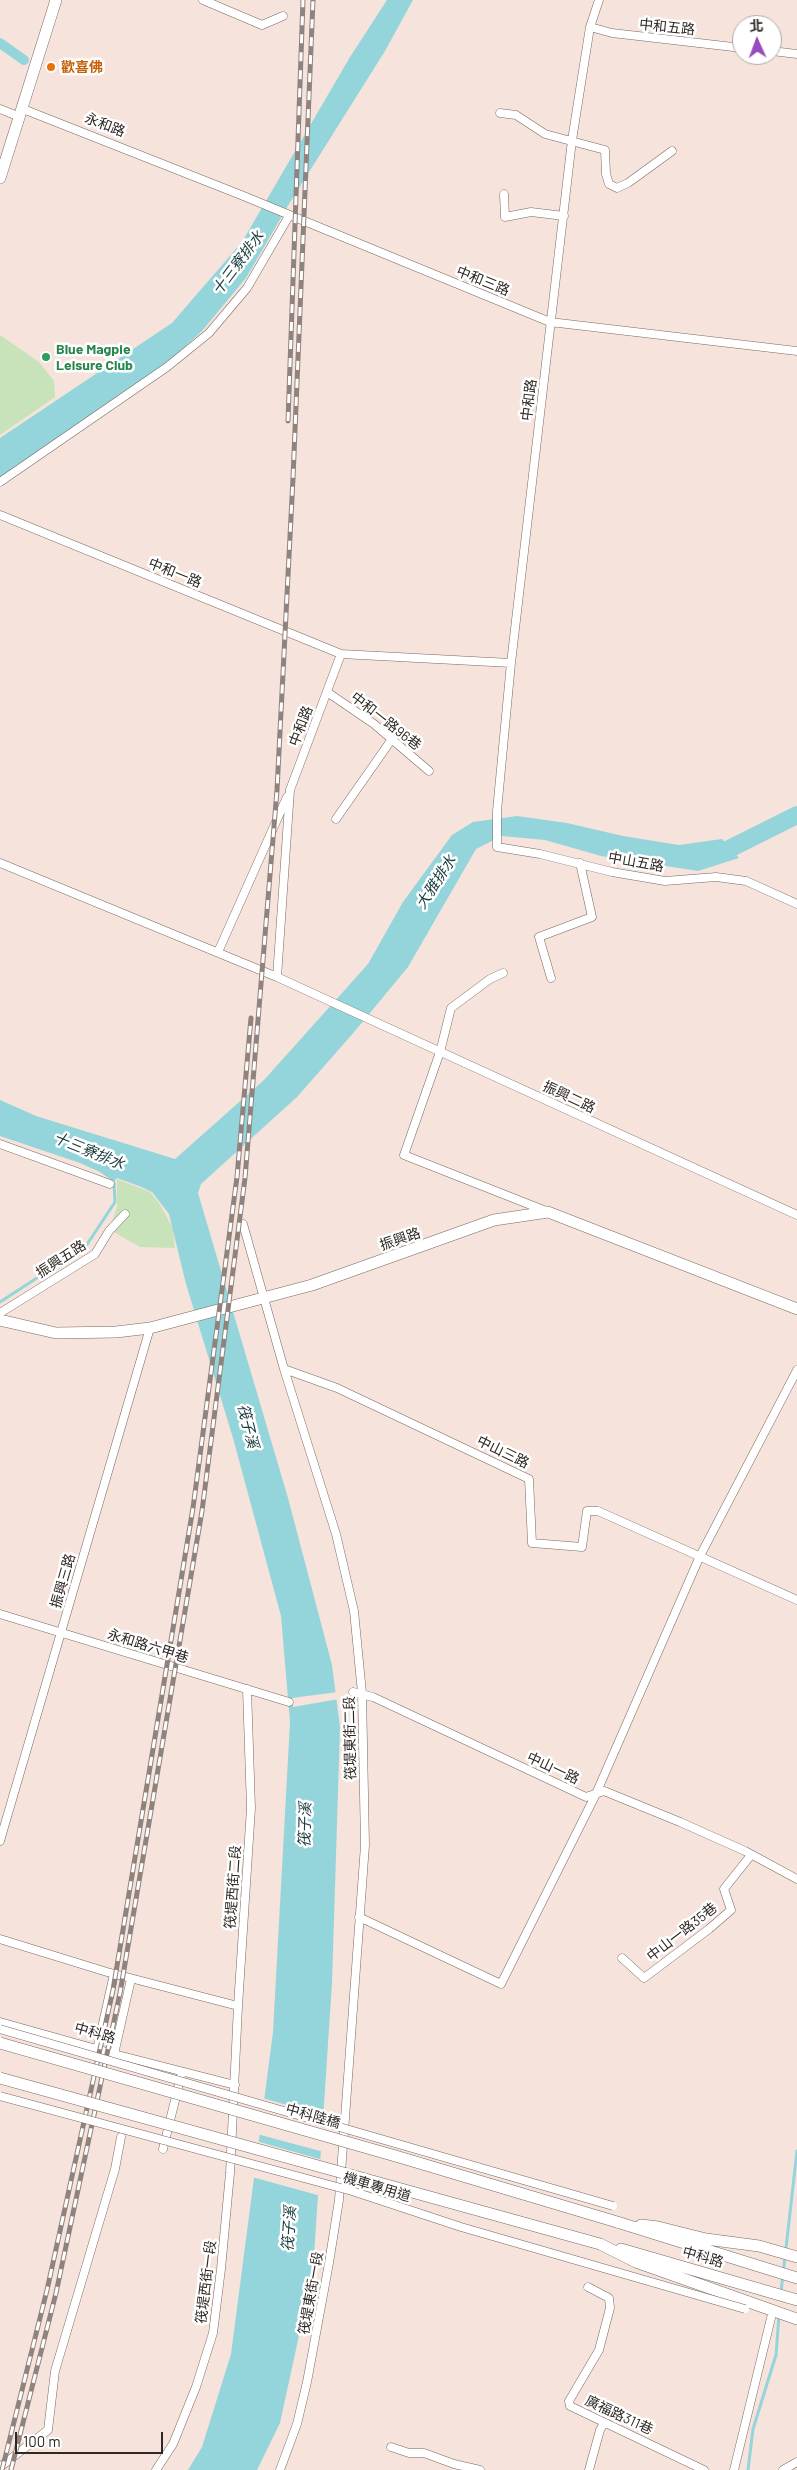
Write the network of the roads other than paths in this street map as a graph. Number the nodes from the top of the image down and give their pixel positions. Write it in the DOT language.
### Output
graph roads {
  1 [pos="56,0"];
  2 [pos="203,0"];
  3 [pos="599,0"];
  4 [pos="283,16"];
  5 [pos="590,26"];
  6 [pos="732,47"];
  7 [pos="782,52"];
  8 [pos="797,54"];
  9 [pos="0,109"];
  10 [pos="21,113"];
  11 [pos="500,113"];
  12 [pos="572,140"];
  13 [pos="672,151"];
  14 [pos="177,169"];
  15 [pos="0,178"];
  16 [pos="504,194"];
  17 [pos="287,214"];
  18 [pos="564,216"];
  19 [pos="550,322"];
  20 [pos="797,351"];
  21 [pos="0,482"];
  22 [pos="0,515"];
  23 [pos="341,654"];
  24 [pos="511,663"];
  25 [pos="327,692"];
  26 [pos="392,738"];
  27 [pos="429,771"];
  28 [pos="290,790"];
  29 [pos="336,819"];
  30 [pos="497,847"];
  31 [pos="0,863"];
  32 [pos="580,863"];
  33 [pos="797,904"];
  34 [pos="218,952"];
  35 [pos="504,973"];
  36 [pos="277,977"];
  37 [pos="551,978"];
  38 [pos="440,1052"];
  39 [pos="0,1144"];
  40 [pos="110,1184"];
  41 [pos="548,1212"];
  42 [pos="125,1214"];
  43 [pos="797,1216"];
  44 [pos="243,1224"];
  45 [pos="262,1298"];
  46 [pos="797,1309"];
  47 [pos="0,1312"];
  48 [pos="0,1320"];
  49 [pos="150,1328"];
  50 [pos="284,1369"];
  51 [pos="797,1370"];
  52 [pos="700,1556"];
  53 [pos="797,1600"];
  54 [pos="0,1614"];
  55 [pos="61,1632"];
  56 [pos="247,1689"];
  57 [pos="358,1692"];
  58 [pos="289,1702"];
  59 [pos="595,1796"];
  60 [pos="0,1841"];
  61 [pos="751,1855"];
  62 [pos="797,1879"];
  63 [pos="358,1917"];
  64 [pos="0,1939"];
  65 [pos="622,1958"];
  66 [pos="114,1974"];
  67 [pos="131,1979"];
  68 [pos="238,2006"];
  69 [pos="0,2022"];
  70 [pos="0,2029"];
  71 [pos="0,2043"];
  72 [pos="97,2050"];
  73 [pos="114,2054"];
  74 [pos="182,2071"];
  75 [pos="0,2078"];
  76 [pos="235,2085"];
  77 [pos="0,2096"];
  78 [pos="346,2116"];
  79 [pos="121,2137"];
  80 [pos="163,2149"];
  81 [pos="613,2206"];
  82 [pos="617,2222"];
  83 [pos="600,2244"];
  84 [pos="788,2254"];
  85 [pos="787,2275"];
  86 [pos="588,2287"];
  87 [pos="786,2297"];
  88 [pos="745,2309"];
  89 [pos="770,2318"];
  90 [pos="797,2319"];
  91 [pos="604,2423"];
  92 [pos="391,2447"];
  93 [pos="797,2462"];
  94 [pos="0,2467"];
  95 [pos="156,2470"];
  96 [pos="280,2470"];
  97 [pos="480,2470"];
  98 [pos="589,2470"];
  99 [pos="704,2470"];
  100 [pos="734,2470"];
  101 [pos="783,2470"];
  1 -- 10 [label="street"];
  2 -- 4 [label="street"];
  3 -- 5 [label="street, 中和路"];
  5 -- 6 [label="street, 中和五路"];
  5 -- 12 [label="street, 中和路"];
  7 -- 8 [label="street"];
  9 -- 10 [label="street, 永和路"];
  10 -- 14 [label="street, 永和路"];
  10 -- 15 [label="street"];
  11 -- 12 [label="street"];
  12 -- 13 [label="street"];
  12 -- 18 [label="street, 中和路"];
  14 -- 17 [label="street, 中和三路"];
  16 -- 18 [label="street"];
  17 -- 19 [label="street, 中和三路"];
  17 -- 21 [label="street"];
  18 -- 19 [label="street, 中和路"];
  19 -- 20 [label="street, 中和三路"];
  19 -- 24 [label="street, 中和路"];
  22 -- 23 [label="street, 中和一路"];
  23 -- 24 [label="street"];
  23 -- 25 [label="street, 中和路"];
  24 -- 30 [label="street, 中和路"];
  25 -- 26 [label="street, 中和一路96巷"];
  25 -- 28 [label="street, 中和路"];
  26 -- 27 [label="street, 中和一路96巷"];
  26 -- 29 [label="street"];
  28 -- 34 [label="street"];
  28 -- 36 [label="street, 中和路"];
  30 -- 32 [label="street, 中山五路"];
  31 -- 34 [label="street"];
  32 -- 33 [label="street, 中山五路"];
  32 -- 37 [label="street"];
  34 -- 36 [label="street"];
  35 -- 38 [label="street"];
  36 -- 38 [label="street, 振興二路"];
  38 -- 41 [label="street"];
  38 -- 43 [label="street, 振興二路"];
  39 -- 40 [label="street"];
  41 -- 45 [label="street, 振興路"];
  41 -- 46 [label="street, 振興路"];
  42 -- 47 [label="street, 振興五路"];
  44 -- 45 [label="street"];
  45 -- 49 [label="street, 振興路"];
  45 -- 50 [label="street"];
  48 -- 49 [label="street, 振興路"];
  49 -- 55 [label="street, 振興三路"];
  50 -- 52 [label="street, 中山三路"];
  50 -- 57 [label="street, 筏堤東街二段"];
  51 -- 52 [label="street"];
  52 -- 53 [label="street, 中山三路"];
  52 -- 59 [label="street"];
  54 -- 55 [label="street, 永和路六甲巷"];
  55 -- 56 [label="street, 永和路六甲巷"];
  55 -- 60 [label="street, 振興三路"];
  56 -- 58 [label="street, 永和路六甲巷"];
  56 -- 68 [label="street, 筏堤西街二段"];
  57 -- 59 [label="street, 中山一路"];
  57 -- 63 [label="street, 筏堤東街二段"];
  59 -- 61 [label="street, 中山一路"];
  59 -- 63 [label="street"];
  61 -- 62 [label="street, 中山一路"];
  61 -- 65 [label="street, 中山一路35巷"];
  63 -- 78 [label="street, 筏堤東街二段"];
  64 -- 66 [label="street"];
  66 -- 67 [label="street"];
  66 -- 72 [label="street"];
  67 -- 68 [label="street"];
  67 -- 73 [label="street"];
  68 -- 76 [label="street, 筏堤西街二段"];
  69 -- 72 [label="street, 中科路"];
  70 -- 81 [label="street, bridge"];
  71 -- 82 [label="street, 中科陸橋, bridge"];
  72 -- 73 [label="street, 中科路"];
  73 -- 74 [label="street, 中科路"];
  74 -- 76 [label="street, 中科路"];
  74 -- 80 [label="street"];
  75 -- 83 [label="street, bridge"];
  76 -- 95 [label="street, 筏堤西街一段"];
  77 -- 88 [label="street, 機車專用道, bridge"];
  78 -- 96 [label="street, 筏堤東街一段"];
  79 -- 94 [label="street"];
  82 -- 84 [label="street"];
  82 -- 85 [label="street, 中科路"];
  83 -- 87 [label="street, 中科路"];
  83 -- 90 [label="street"];
  86 -- 91 [label="street, 廣福路311巷"];
  89 -- 100 [label="street"];
  91 -- 98 [label="street"];
  91 -- 99 [label="street, 廣福路311巷"];
  92 -- 97 [label="street"];
  93 -- 101 [label="street"];
}
